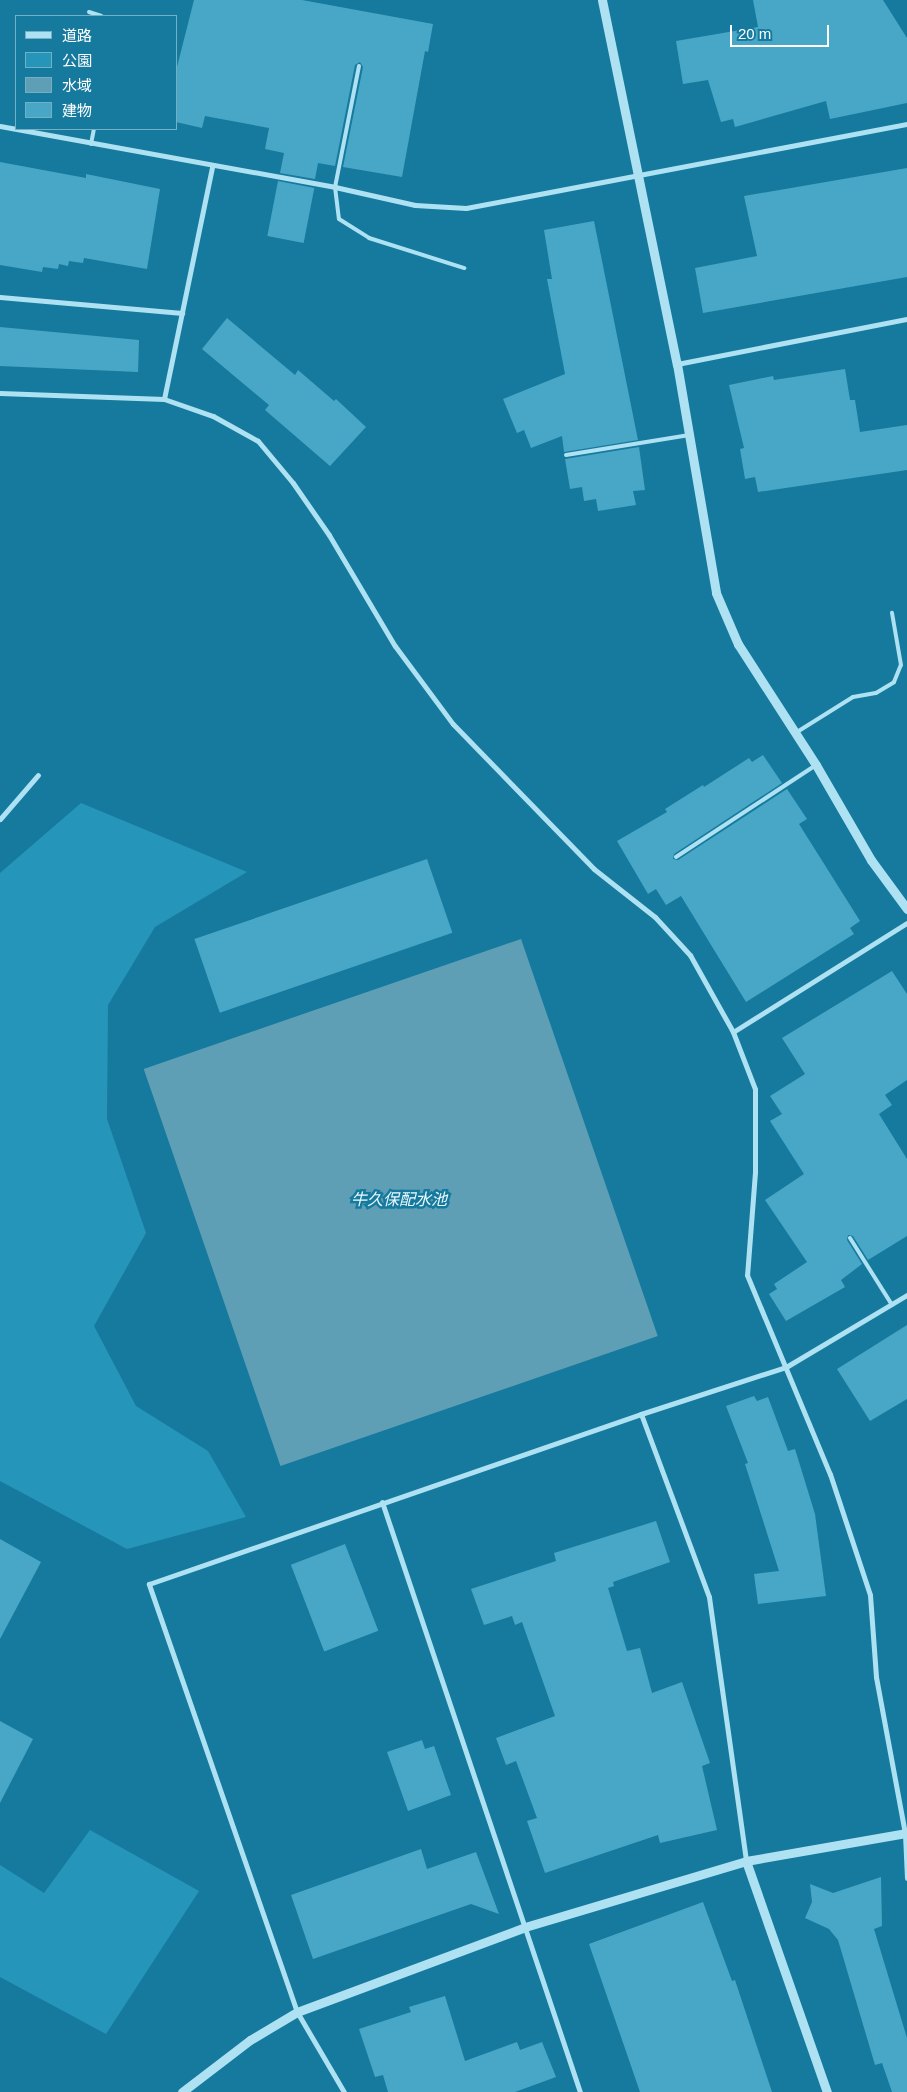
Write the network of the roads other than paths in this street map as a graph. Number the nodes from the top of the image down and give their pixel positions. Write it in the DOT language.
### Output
graph roads {
  1 [pos="602,0"];
  2 [pos="89,12"];
  3 [pos="98,15"];
  4 [pos="359,66"];
  5 [pos="907,124"];
  6 [pos="0,126"];
  7 [pos="15,129"];
  8 [pos="20,130"];
  9 [pos="94,130"];
  10 [pos="91,144"];
  11 [pos="212,167"];
  12 [pos="636,177"];
  13 [pos="335,187"];
  14 [pos="464,268"];
  15 [pos="0,298"];
  16 [pos="182,313"];
  17 [pos="907,319"];
  18 [pos="677,364"];
  19 [pos="0,393"];
  20 [pos="164,398"];
  21 [pos="689,435"];
  22 [pos="566,455"];
  23 [pos="892,613"];
  24 [pos="795,733"];
  25 [pos="816,765"];
  26 [pos="38,776"];
  27 [pos="0,819"];
  28 [pos="676,857"];
  29 [pos="907,910"];
  30 [pos="907,923"];
  31 [pos="733,1032"];
  32 [pos="850,1238"];
  33 [pos="907,1294"];
  34 [pos="892,1305"];
  35 [pos="786,1368"];
  36 [pos="640,1414"];
  37 [pos="382,1502"];
  38 [pos="906,1834"];
  39 [pos="746,1861"];
  40 [pos="907,1878"];
  41 [pos="525,1927"];
  42 [pos="297,2012"];
  43 [pos="182,2092"];
  44 [pos="344,2092"];
  45 [pos="580,2092"];
  46 [pos="827,2092"];
  1 -- 12 [label="street"];
  2 -- 3 [label="lane"];
  4 -- 13 [label="lane"];
  5 -- 12 [label="street"];
  6 -- 7 [label="street"];
  8 -- 10 [label="street"];
  9 -- 10 [label="lane"];
  10 -- 11 [label="street"];
  11 -- 13 [label="street"];
  11 -- 16 [label="street"];
  12 -- 13 [label="street"];
  12 -- 18 [label="street"];
  13 -- 14 [label="lane"];
  15 -- 16 [label="street"];
  16 -- 20 [label="street"];
  17 -- 18 [label="street"];
  18 -- 21 [label="street"];
  19 -- 20 [label="street"];
  20 -- 31 [label="street"];
  21 -- 22 [label="lane"];
  21 -- 24 [label="street"];
  23 -- 24 [label="lane"];
  24 -- 25 [label="street"];
  25 -- 28 [label="lane"];
  25 -- 29 [label="street"];
  26 -- 27 [label="street"];
  30 -- 31 [label="street"];
  31 -- 35 [label="street"];
  32 -- 34 [label="lane"];
  33 -- 34 [label="street"];
  34 -- 35 [label="street"];
  35 -- 36 [label="street"];
  35 -- 38 [label="street"];
  36 -- 37 [label="street"];
  36 -- 39 [label="street"];
  37 -- 41 [label="street"];
  37 -- 42 [label="street"];
  38 -- 39 [label="street"];
  38 -- 40 [label="street"];
  39 -- 41 [label="street"];
  39 -- 46 [label="street"];
  41 -- 42 [label="street"];
  41 -- 45 [label="street"];
  42 -- 43 [label="street"];
  42 -- 44 [label="street"];
}
